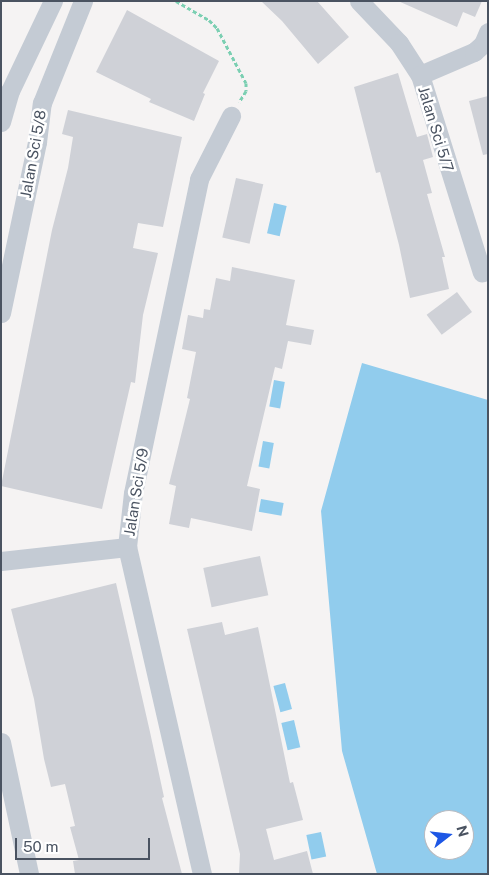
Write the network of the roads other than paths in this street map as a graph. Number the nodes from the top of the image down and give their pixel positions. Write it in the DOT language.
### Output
graph roads {
  1 [pos="53,1"];
  2 [pos="82,1"];
  3 [pos="359,1"];
  4 [pos="488,32"];
  5 [pos="420,75"];
  6 [pos="231,116"];
  7 [pos="1,122"];
  8 [pos="482,274"];
  9 [pos="1,313"];
  10 [pos="127,547"];
  11 [pos="1,561"];
  12 [pos="1,742"];
  13 [pos="29,874"];
  14 [pos="202,874"];
  1 -- 7 [label="street"];
  2 -- 9 [label="street, Jalan Sci 5/8"];
  3 -- 5 [label="street, Jalan Sci 5/7"];
  4 -- 5 [label="street"];
  5 -- 8 [label="street, Jalan Sci 5/7"];
  6 -- 10 [label="street, Jalan Sci 5/9"];
  10 -- 11 [label="street"];
  10 -- 14 [label="street, Jalan Sci 5/9"];
  12 -- 13 [label="street"];
}
